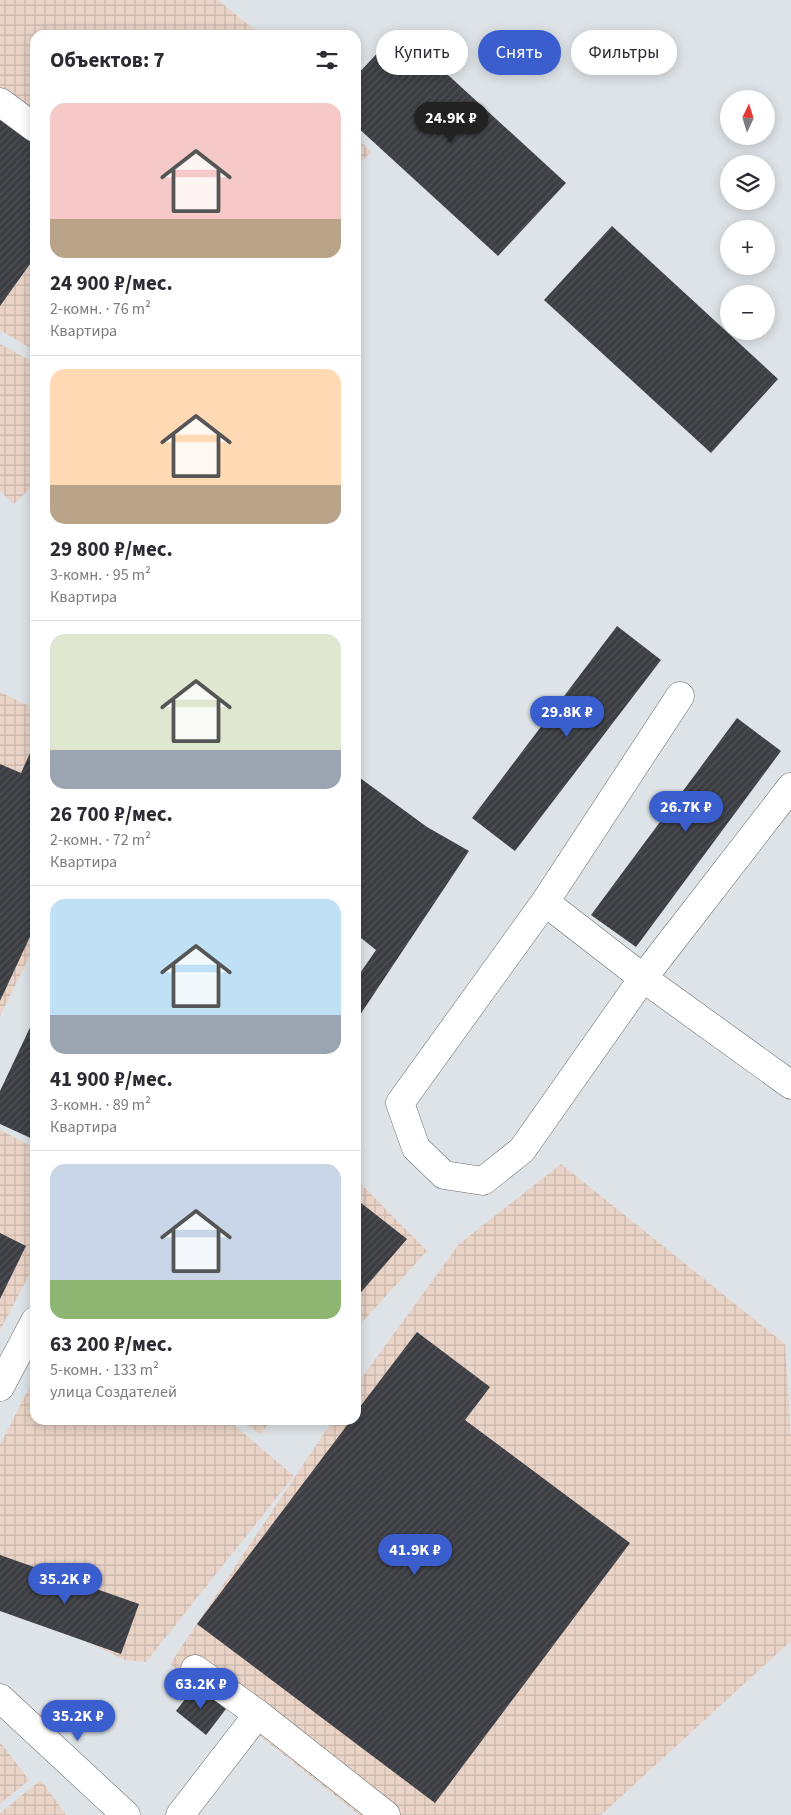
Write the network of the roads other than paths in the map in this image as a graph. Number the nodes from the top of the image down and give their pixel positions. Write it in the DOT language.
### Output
graph roads {
  1 [pos="0,102"];
  2 [pos="30,124"];
  3 [pos="680,696"];
  4 [pos="791,786"];
  5 [pos="545,902"];
  6 [pos="643,978"];
  7 [pos="791,1085"];
  8 [pos="30,1330"];
  9 [pos="0,1387"];
  10 [pos="195,1669"];
  11 [pos="0,1698"];
  12 [pos="258,1714"];
  13 [pos="126,1815"];
  14 [pos="180,1815"];
  15 [pos="386,1815"];
  1 -- 2 [label="street"];
  3 -- 5 [label="street"];
  4 -- 6 [label="street"];
  5 -- 6 [label="street"];
  5 -- 6 [label="street"];
  6 -- 7 [label="street"];
  8 -- 9 [label="street"];
  10 -- 12 [label="street"];
  11 -- 13 [label="street"];
  12 -- 14 [label="street"];
  12 -- 15 [label="street"];
}
